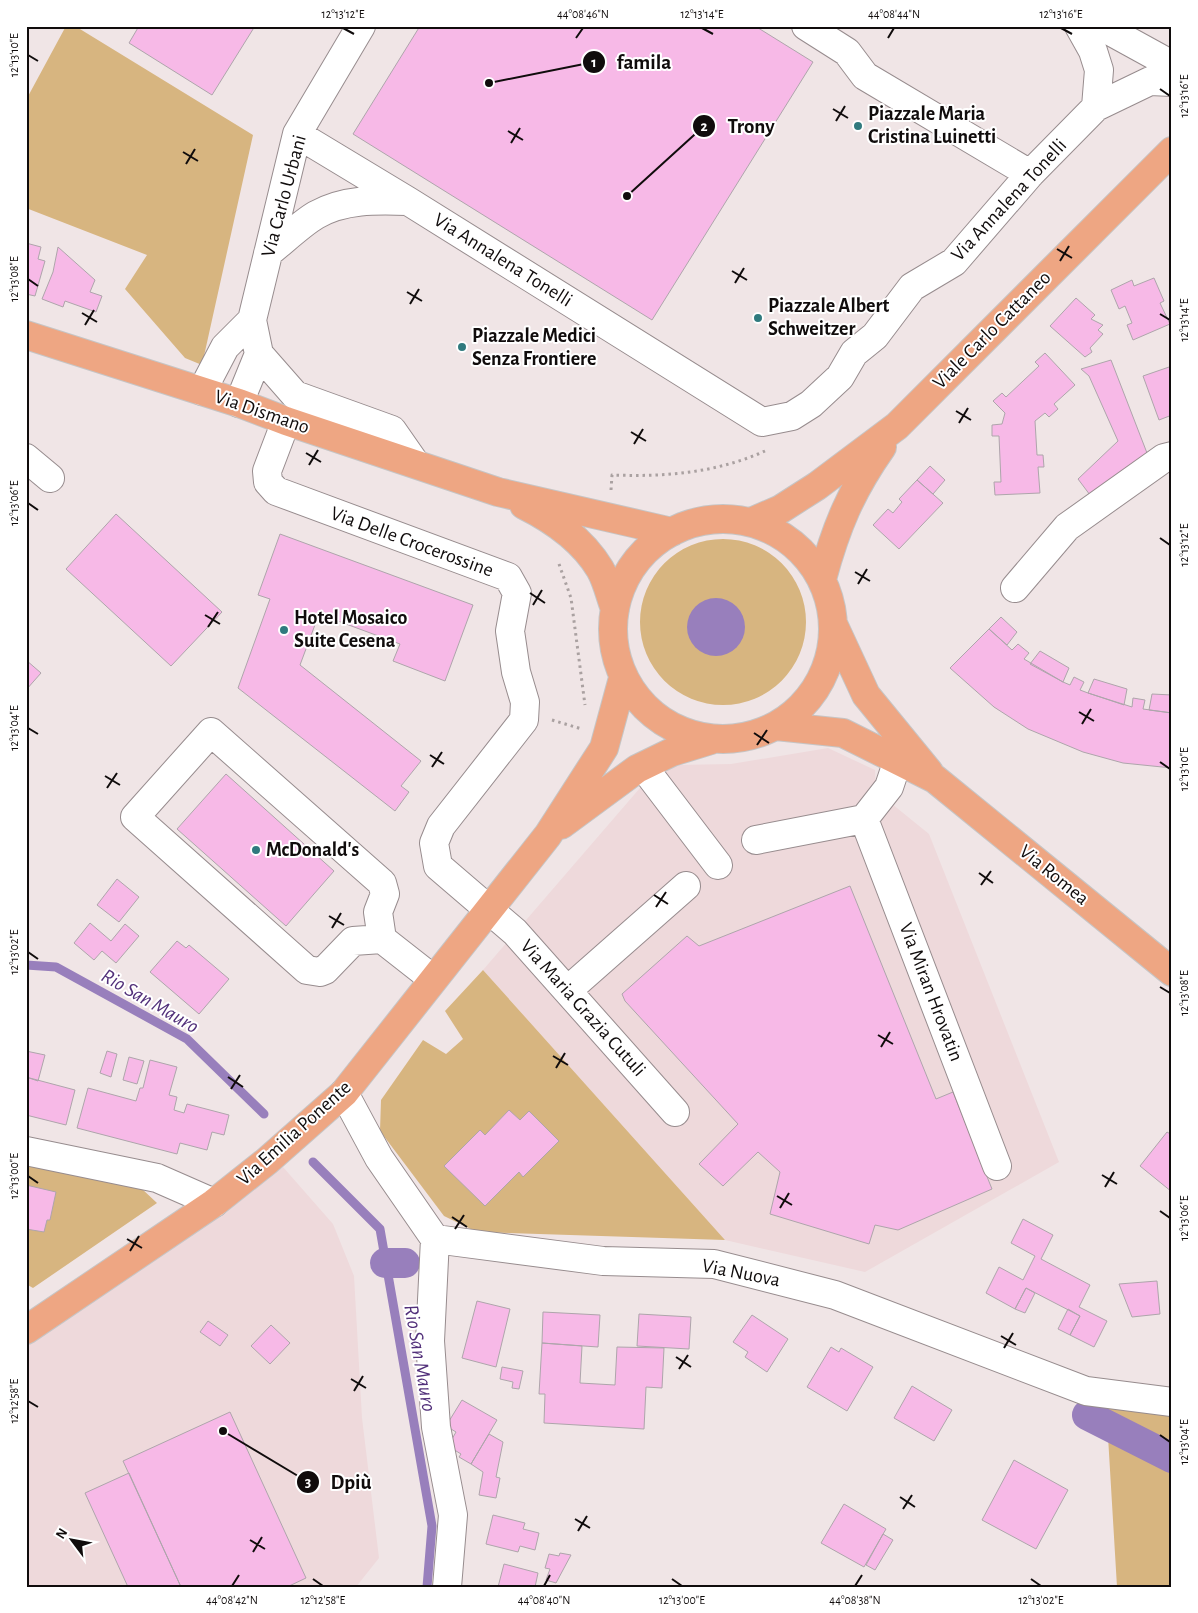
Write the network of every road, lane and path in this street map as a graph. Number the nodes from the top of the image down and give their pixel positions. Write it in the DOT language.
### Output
graph roads {
  1 [pos="361,26"];
  2 [pos="806,26"];
  3 [pos="1079,26"];
  4 [pos="1101,26"];
  5 [pos="1172,65"];
  6 [pos="1172,82"];
  7 [pos="1096,107"];
  8 [pos="297,134"];
  9 [pos="1172,151"];
  10 [pos="1030,174"];
  11 [pos="408,201"];
  12 [pos="268,253"];
  13 [pos="252,320"];
  14 [pos="26,335"];
  15 [pos="259,354"];
  16 [pos="202,391"];
  17 [pos="239,403"];
  18 [pos="286,421"];
  19 [pos="897,426"];
  20 [pos="1172,456"];
  21 [pos="26,458"];
  22 [pos="415,463"];
  23 [pos="50,478"];
  24 [pos="498,492"];
  25 [pos="752,522"];
  26 [pos="672,532"];
  27 [pos="559,563"];
  28 [pos="822,579"];
  29 [pos="1015,588"];
  30 [pos="615,609"];
  31 [pos="834,626"];
  32 [pos="624,678"];
  33 [pos="586,710"];
  34 [pos="524,711"];
  35 [pos="587,724"];
  36 [pos="776,726"];
  37 [pos="712,740"];
  38 [pos="898,760"];
  39 [pos="648,774"];
  40 [pos="935,779"];
  41 [pos="864,819"];
  42 [pos="548,835"];
  43 [pos="756,840"];
  44 [pos="718,865"];
  45 [pos="686,886"];
  46 [pos="382,903"];
  47 [pos="489,908"];
  48 [pos="382,939"];
  49 [pos="348,944"];
  50 [pos="1172,972"];
  51 [pos="433,979"];
  52 [pos="568,990"];
  53 [pos="344,1093"];
  54 [pos="675,1112"];
  55 [pos="26,1150"];
  56 [pos="997,1166"];
  57 [pos="214,1202"];
  58 [pos="435,1240"];
  59 [pos="26,1330"];
  60 [pos="1172,1402"];
  61 [pos="447,1587"];
  1 -- 8 [label="street, Via Carlo Urbani"];
  2 -- 10 [label="street"];
  3 -- 7 [label="street"];
  4 -- 5 [label="street"];
  6 -- 7 [label="street, Via Annalena Tonelli"];
  7 -- 10 [label="street, Via Annalena Tonelli"];
  8 -- 11 [label="street, Via Annalena Tonelli"];
  8 -- 12 [label="street, Via Carlo Urbani"];
  9 -- 19 [label="main road, Viale Carlo Cattaneo"];
  10 -- 11 [label="street, Via Annalena Tonelli"];
  11 -- 12 [label="street"];
  12 -- 13 [label="street, Via Carlo Urbani"];
  13 -- 15 [label="street, Via Carlo Urbani"];
  13 -- 16 [label="street"];
  14 -- 16 [label="main road, Via Dismano"];
  15 -- 17 [label="street"];
  15 -- 22 [label="street"];
  16 -- 17 [label="main road, Via Dismano"];
  17 -- 18 [label="main road, Via Dismano"];
  18 -- 22 [label="main road, Via Dismano"];
  18 -- 34 [label="street, Via Delle Crocerossine"];
  19 -- 25 [label="main road, Viale Carlo Cattaneo"];
  19 -- 28 [label="main road, Viale Carlo Cattaneo"];
  20 -- 29 [label="street"];
  21 -- 23 [label="street"];
  22 -- 24 [label="main road, Via Dismano"];
  24 -- 26 [label="main road, Via Dismano"];
  24 -- 30 [label="main road, Via Dismano"];
  25 -- 26 [label="main road"];
  25 -- 28 [label="main road"];
  26 -- 30 [label="main road"];
  27 -- 33 [label="path"];
  28 -- 31 [label="main road"];
  30 -- 32 [label="main road"];
  31 -- 36 [label="main road"];
  31 -- 40 [label="main road, Via Romea"];
  32 -- 37 [label="main road"];
  32 -- 42 [label="main road, Via Emilia Ponente"];
  34 -- 35 [label="path"];
  34 -- 47 [label="street"];
  36 -- 37 [label="main road"];
  36 -- 38 [label="main road, Via Romea"];
  37 -- 42 [label="main road, Via Emilia Ponente"];
  38 -- 40 [label="main road, Via Romea"];
  38 -- 41 [label="street"];
  39 -- 44 [label="street"];
  40 -- 50 [label="main road, Via Romea"];
  41 -- 43 [label="street"];
  41 -- 56 [label="street, Via Miran Hrovatin"];
  42 -- 47 [label="main road, Via Emilia Ponente"];
  45 -- 52 [label="street"];
  46 -- 48 [label="street"];
  46 -- 49 [label="street"];
  46 -- 49 [label="street"];
  47 -- 51 [label="main road, Via Emilia Ponente"];
  47 -- 52 [label="street, Via Maria Grazia Cutuli"];
  48 -- 49 [label="street"];
  48 -- 51 [label="street"];
  51 -- 53 [label="main road, Via Emilia Ponente"];
  52 -- 54 [label="street, Via Maria Grazia Cutuli"];
  53 -- 57 [label="main road, Via Emilia Ponente"];
  53 -- 58 [label="street"];
  55 -- 57 [label="street"];
  57 -- 59 [label="main road, Via Emilia Ponente"];
  58 -- 60 [label="street, Via Nuova"];
  58 -- 61 [label="street"];
}
